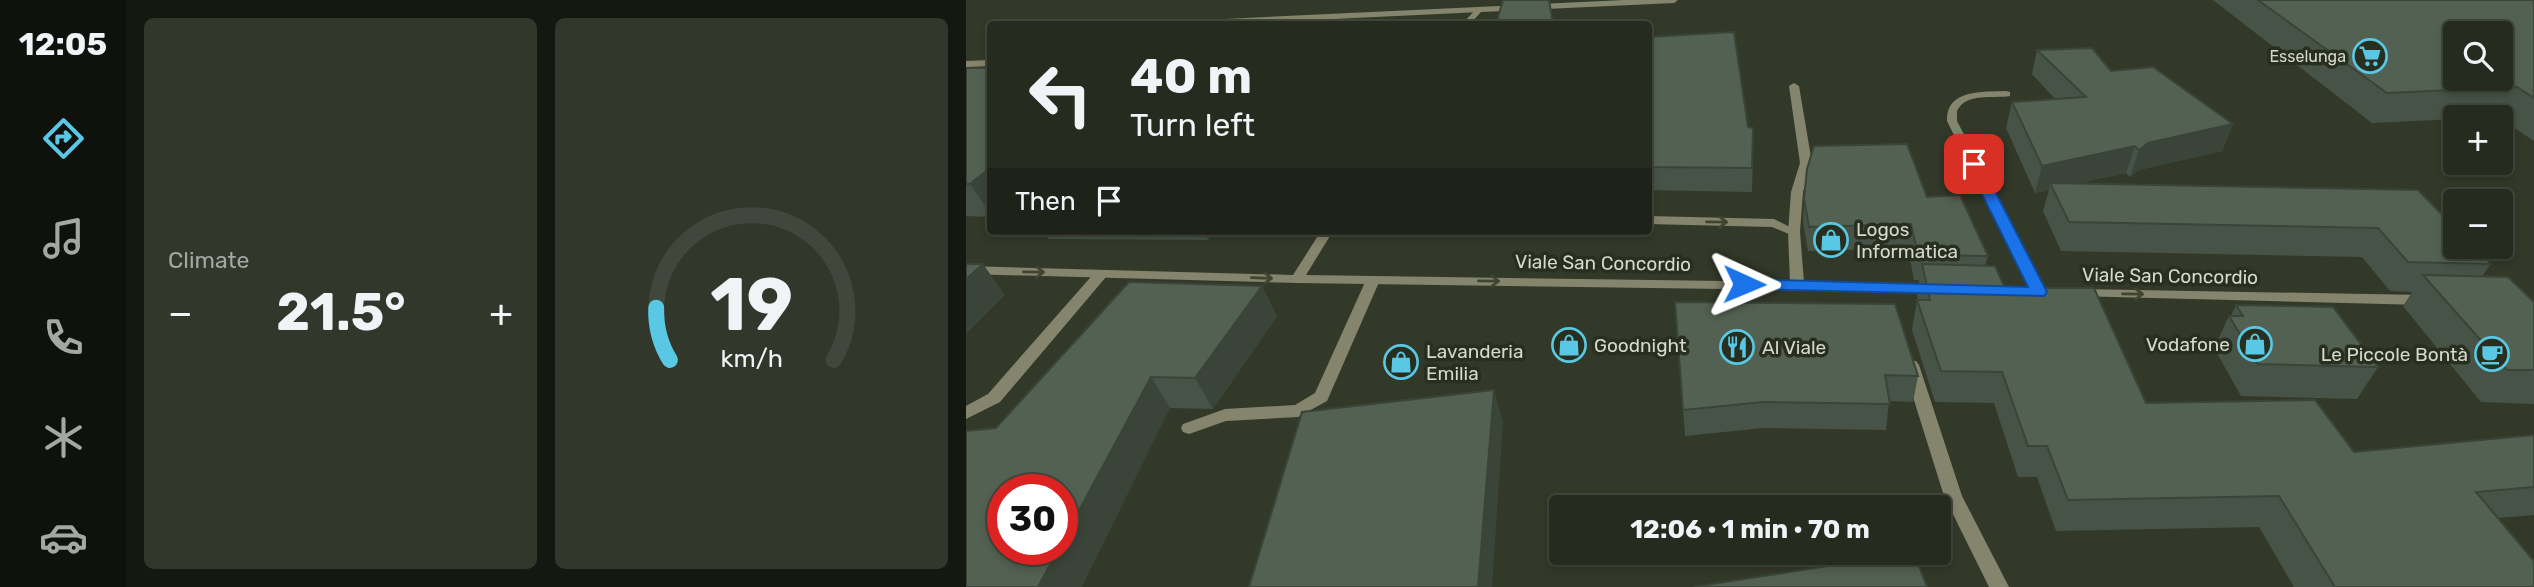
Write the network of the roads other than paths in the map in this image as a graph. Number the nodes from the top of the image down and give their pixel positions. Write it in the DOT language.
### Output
graph roads {
  1 [pos="1674,0"];
  2 [pos="1478,10"];
  3 [pos="1246,21"];
  4 [pos="1469,21"];
  5 [pos="987,63"];
  6 [pos="966,64"];
  7 [pos="1794,86"];
  8 [pos="2006,94"];
  9 [pos="1652,220"];
  10 [pos="1794,232"];
  11 [pos="1324,235"];
  12 [pos="966,270"];
  13 [pos="1101,274"];
  14 [pos="1297,279"];
  15 [pos="1373,280"];
  16 [pos="1797,284"];
  17 [pos="1889,287"];
  18 [pos="1957,289"];
  19 [pos="2445,300"];
  20 [pos="1894,310"];
  21 [pos="1905,347"];
  22 [pos="966,413"];
  23 [pos="1189,428"];
  24 [pos="1999,587"];
  1 -- 2 [label="street"];
  2 -- 3 [label="street"];
  2 -- 4 [label="street"];
  5 -- 6 [label="street"];
  7 -- 10 [label="street"];
  8 -- 19 [label="street, Viale San Concordio, one-way"];
  9 -- 10 [label="street, one-way"];
  10 -- 16 [label="street"];
  11 -- 14 [label="street"];
  12 -- 13 [label="street, Viale San Concordio, one-way"];
  13 -- 14 [label="street, Viale San Concordio, one-way"];
  13 -- 22 [label="street"];
  14 -- 15 [label="street, Viale San Concordio"];
  15 -- 16 [label="street, Viale San Concordio, one-way"];
  15 -- 23 [label="street"];
  16 -- 17 [label="street, Viale San Concordio"];
  17 -- 18 [label="street, Viale San Concordio"];
  17 -- 20 [label="street"];
  21 -- 24 [label="street"];
}
